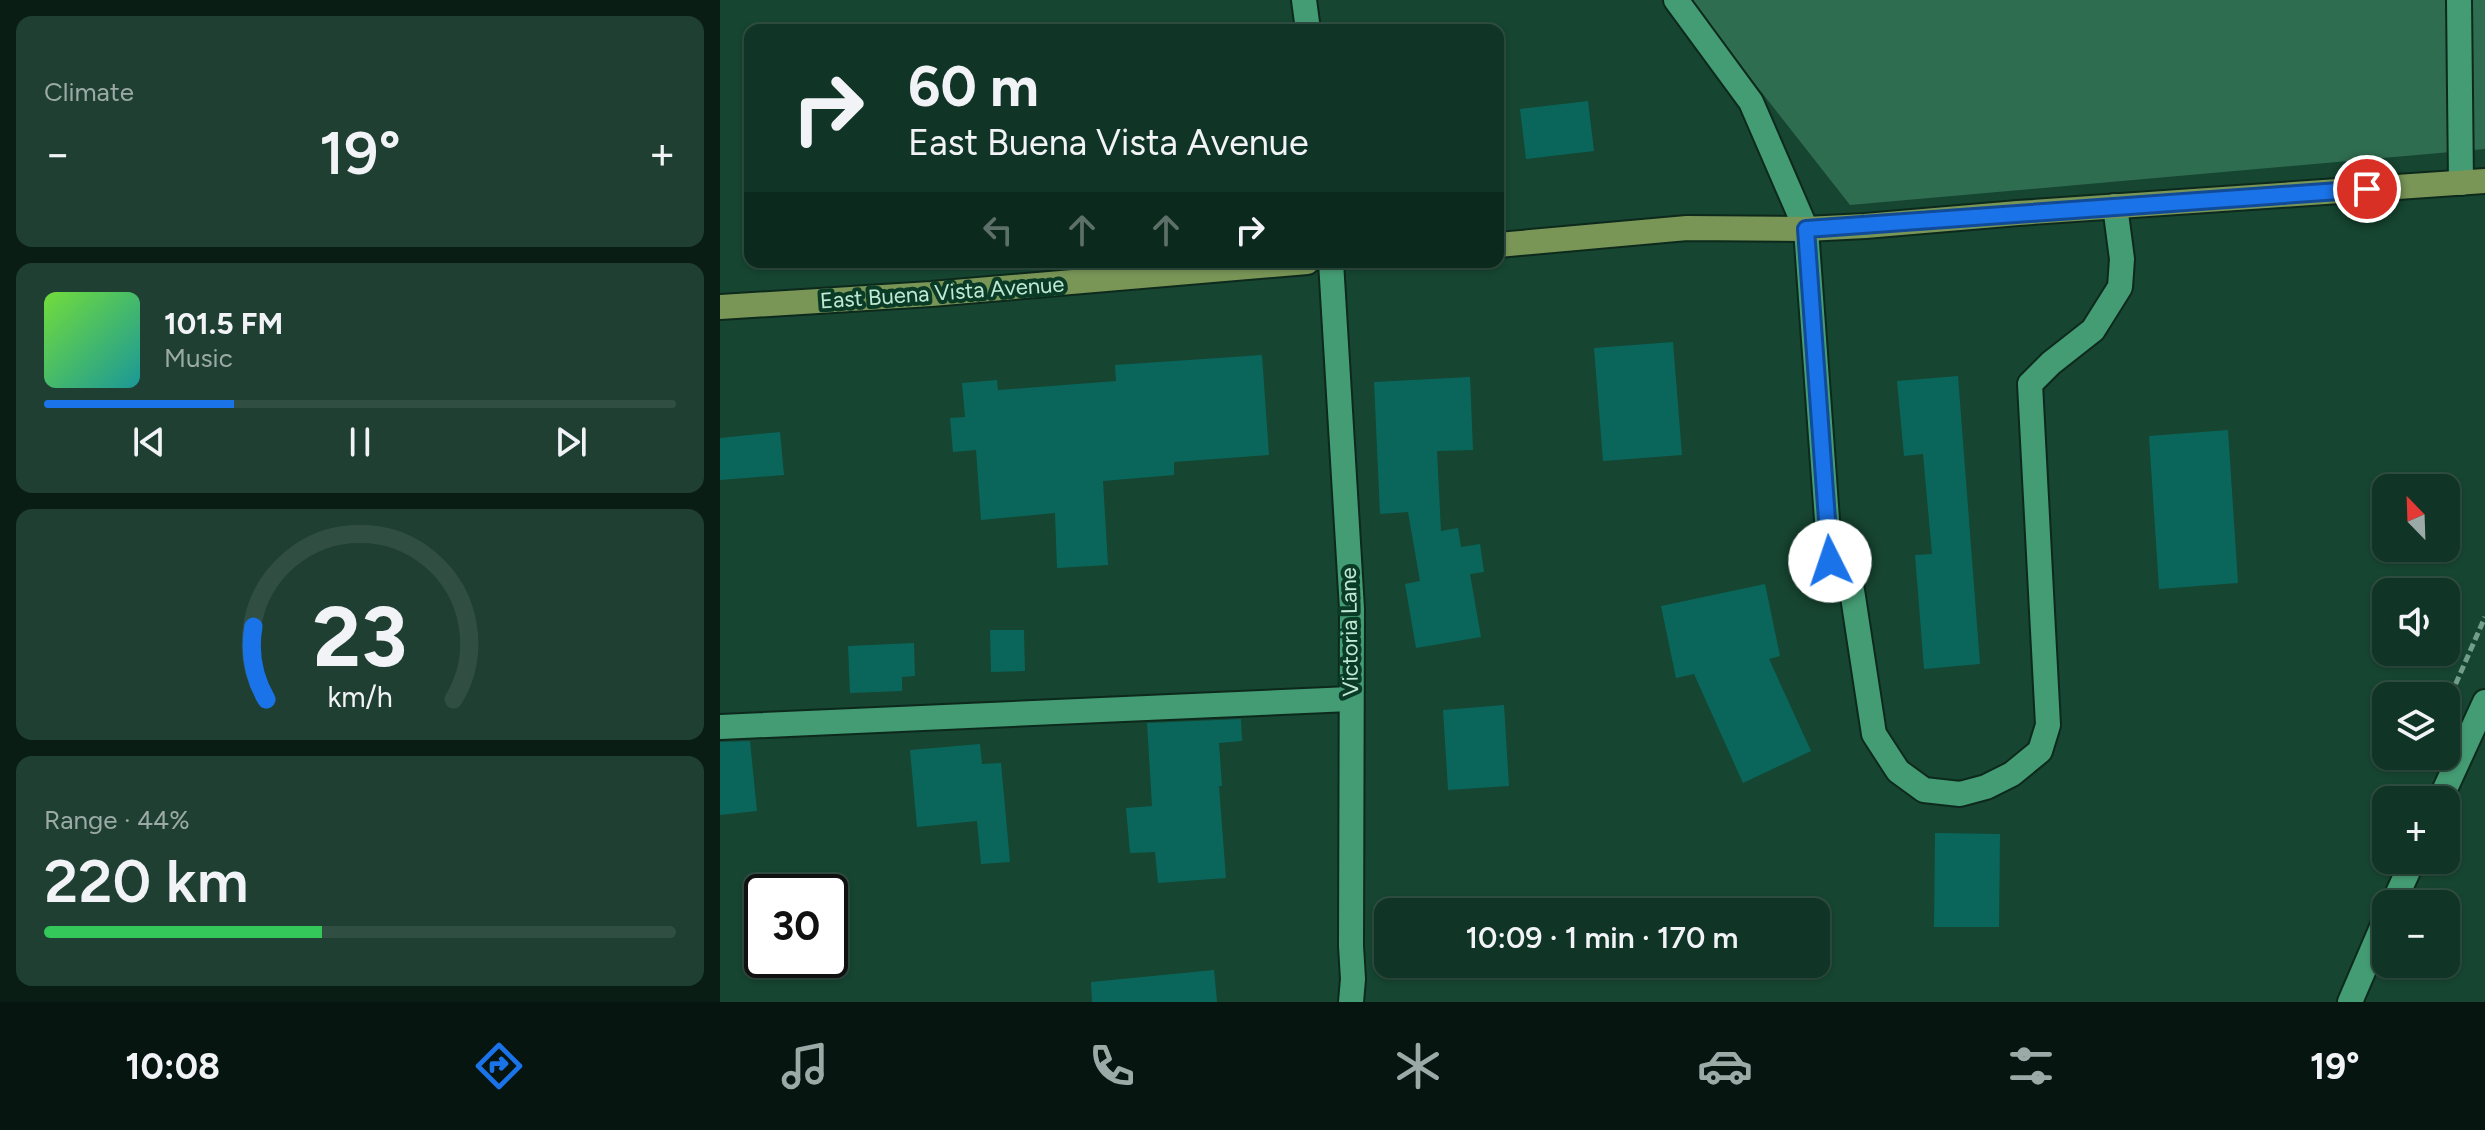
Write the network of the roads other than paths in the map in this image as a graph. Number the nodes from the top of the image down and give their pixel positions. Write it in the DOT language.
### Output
graph roads {
  1 [pos="1304,0"];
  2 [pos="1676,0"];
  3 [pos="2459,0"];
  4 [pos="1307,24"];
  5 [pos="2473,182"];
  6 [pos="2115,206"];
  7 [pos="1806,229"];
  8 [pos="1504,244"];
  9 [pos="1237,268"];
  10 [pos="1331,268"];
  11 [pos="720,307"];
  12 [pos="1350,699"];
  13 [pos="2485,702"];
  14 [pos="720,727"];
  15 [pos="2446,786"];
  16 [pos="2372,951"];
  17 [pos="1351,1002"];
  18 [pos="2350,1002"];
  1 -- 4 [label="street"];
  2 -- 7 [label="street"];
  3 -- 5 [label="street"];
  5 -- 6 [label="main road"];
  6 -- 7 [label="main road"];
  6 -- 7 [label="street"];
  7 -- 8 [label="main road"];
  9 -- 11 [label="main road, East Buena Vista Avenue"];
  10 -- 12 [label="street, Victoria Lane"];
  12 -- 14 [label="street"];
  12 -- 17 [label="street, Victoria Lane"];
  13 -- 15 [label="street"];
  16 -- 18 [label="street"];
}
